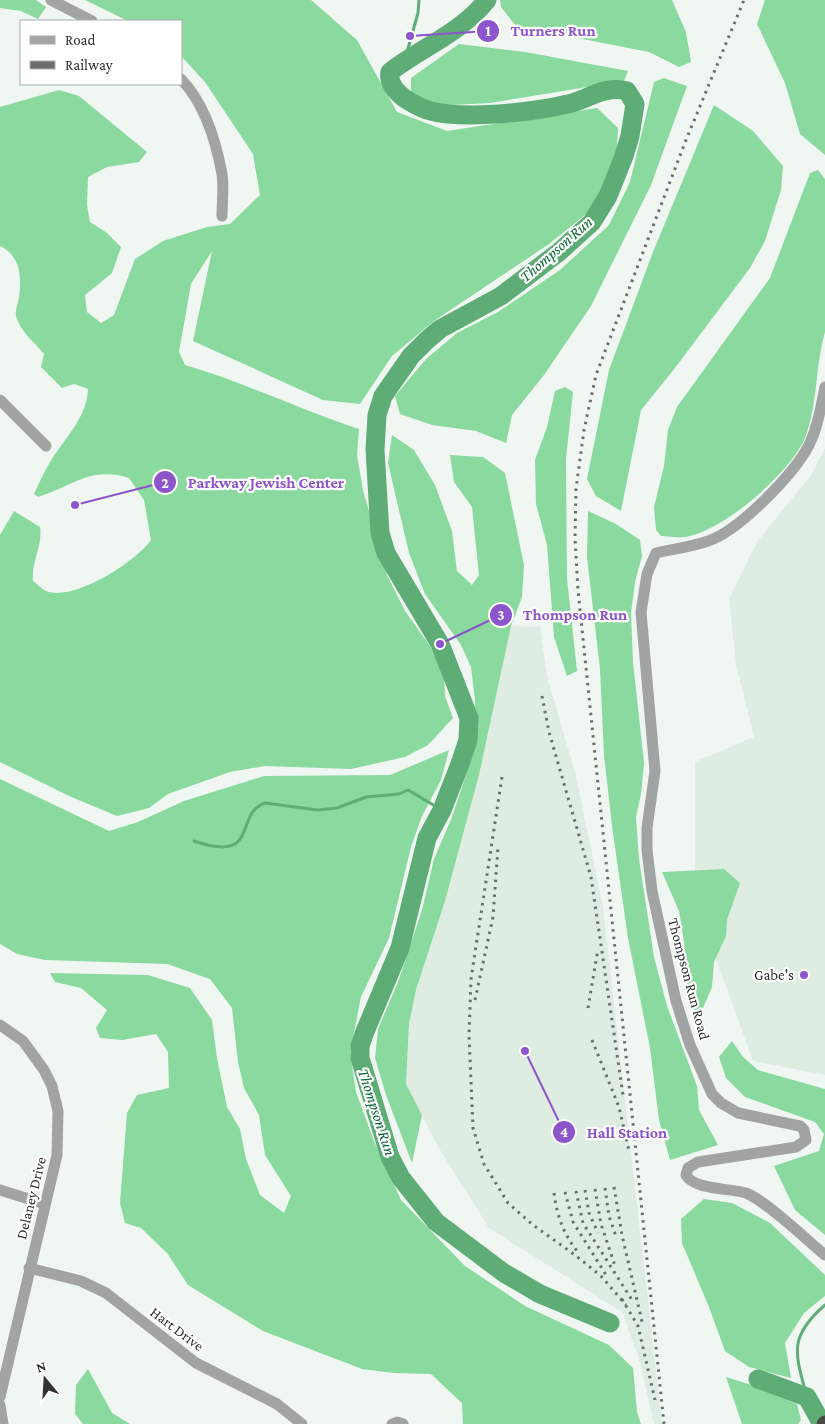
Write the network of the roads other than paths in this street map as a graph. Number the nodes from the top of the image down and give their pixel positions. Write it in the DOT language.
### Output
graph roads {
  1 [pos="51,0"];
  2 [pos="90,20"];
  3 [pos="182,80"];
  4 [pos="222,216"];
  5 [pos="825,387"];
  6 [pos="0,400"];
  7 [pos="46,446"];
  8 [pos="0,1025"];
  9 [pos="0,1190"];
  10 [pos="45,1204"];
  11 [pos="825,1255"];
  12 [pos="30,1268"];
  13 [pos="4,1366"];
  14 [pos="0,1397"];
  15 [pos="0,1405"];
  16 [pos="3,1424"];
  17 [pos="302,1424"];
  18 [pos="392,1424"];
  19 [pos="403,1424"];
  1 -- 2 [label="street"];
  3 -- 4 [label="street"];
  5 -- 11 [label="street, Thompson Run Road"];
  6 -- 7 [label="street"];
  8 -- 10 [label="street, Delaney Drive"];
  9 -- 10 [label="street"];
  10 -- 12 [label="street, Delaney Drive"];
  12 -- 13 [label="street, Delaney Drive"];
  12 -- 17 [label="street, Hart Drive"];
  13 -- 14 [label="street, Delaney Drive"];
  15 -- 16 [label="street"];
  18 -- 19 [label="street"];
}
